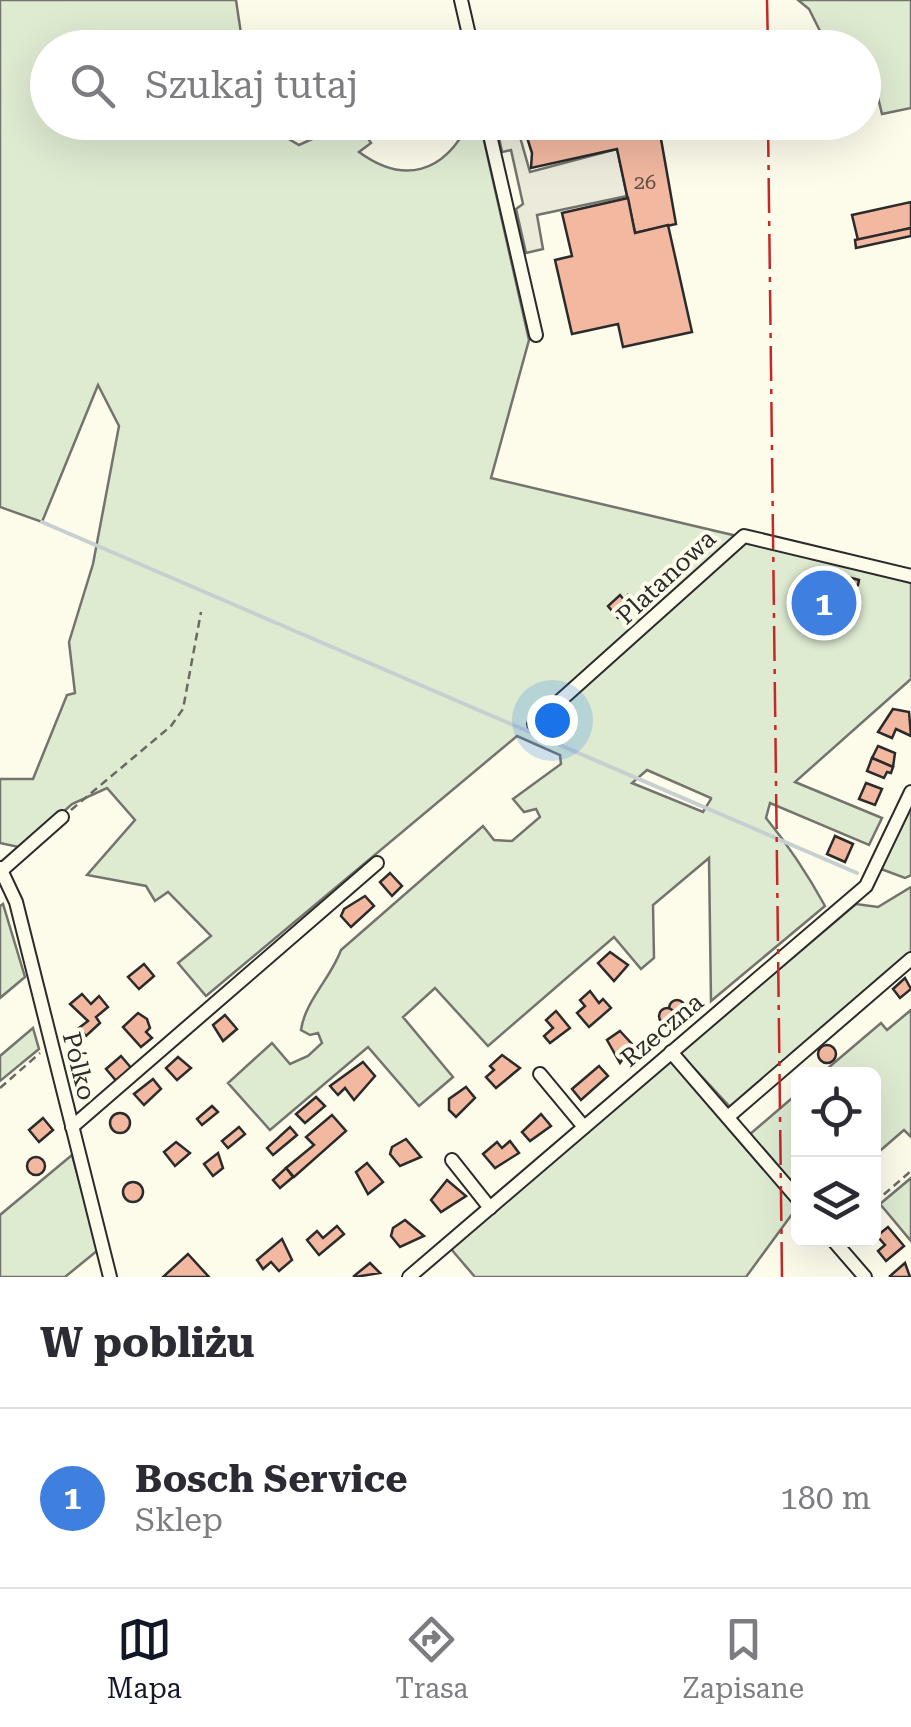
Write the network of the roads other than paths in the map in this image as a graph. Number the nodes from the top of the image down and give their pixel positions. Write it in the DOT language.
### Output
graph roads {
  1 [pos="461,0"];
  2 [pos="468,30"];
  3 [pos="492,140"];
  4 [pos="536,335"];
  5 [pos="911,576"];
  6 [pos="534,724"];
  7 [pos="911,792"];
  8 [pos="62,818"];
  9 [pos="376,863"];
  10 [pos="1,869"];
  11 [pos="911,959"];
  12 [pos="671,1052"];
  13 [pos="540,1074"];
  14 [pos="729,1116"];
  15 [pos="584,1126"];
  16 [pos="72,1127"];
  17 [pos="452,1160"];
  18 [pos="791,1191"];
  19 [pos="490,1208"];
  20 [pos="839,1247"];
  21 [pos="110,1277"];
  22 [pos="409,1277"];
  23 [pos="865,1277"];
  1 -- 2 [label="street"];
  3 -- 4 [label="street"];
  5 -- 6 [label="street, Platanowa"];
  7 -- 12 [label="street, Rzeczna"];
  8 -- 10 [label="street"];
  9 -- 16 [label="street"];
  10 -- 16 [label="street, Pólko"];
  11 -- 14 [label="street"];
  12 -- 14 [label="street"];
  12 -- 15 [label="street, Rzeczna"];
  13 -- 15 [label="street"];
  14 -- 18 [label="street"];
  15 -- 19 [label="street, Rzeczna"];
  16 -- 21 [label="street, Pólko"];
  17 -- 19 [label="street"];
  19 -- 22 [label="street, Rzeczna"];
  20 -- 23 [label="street"];
}
